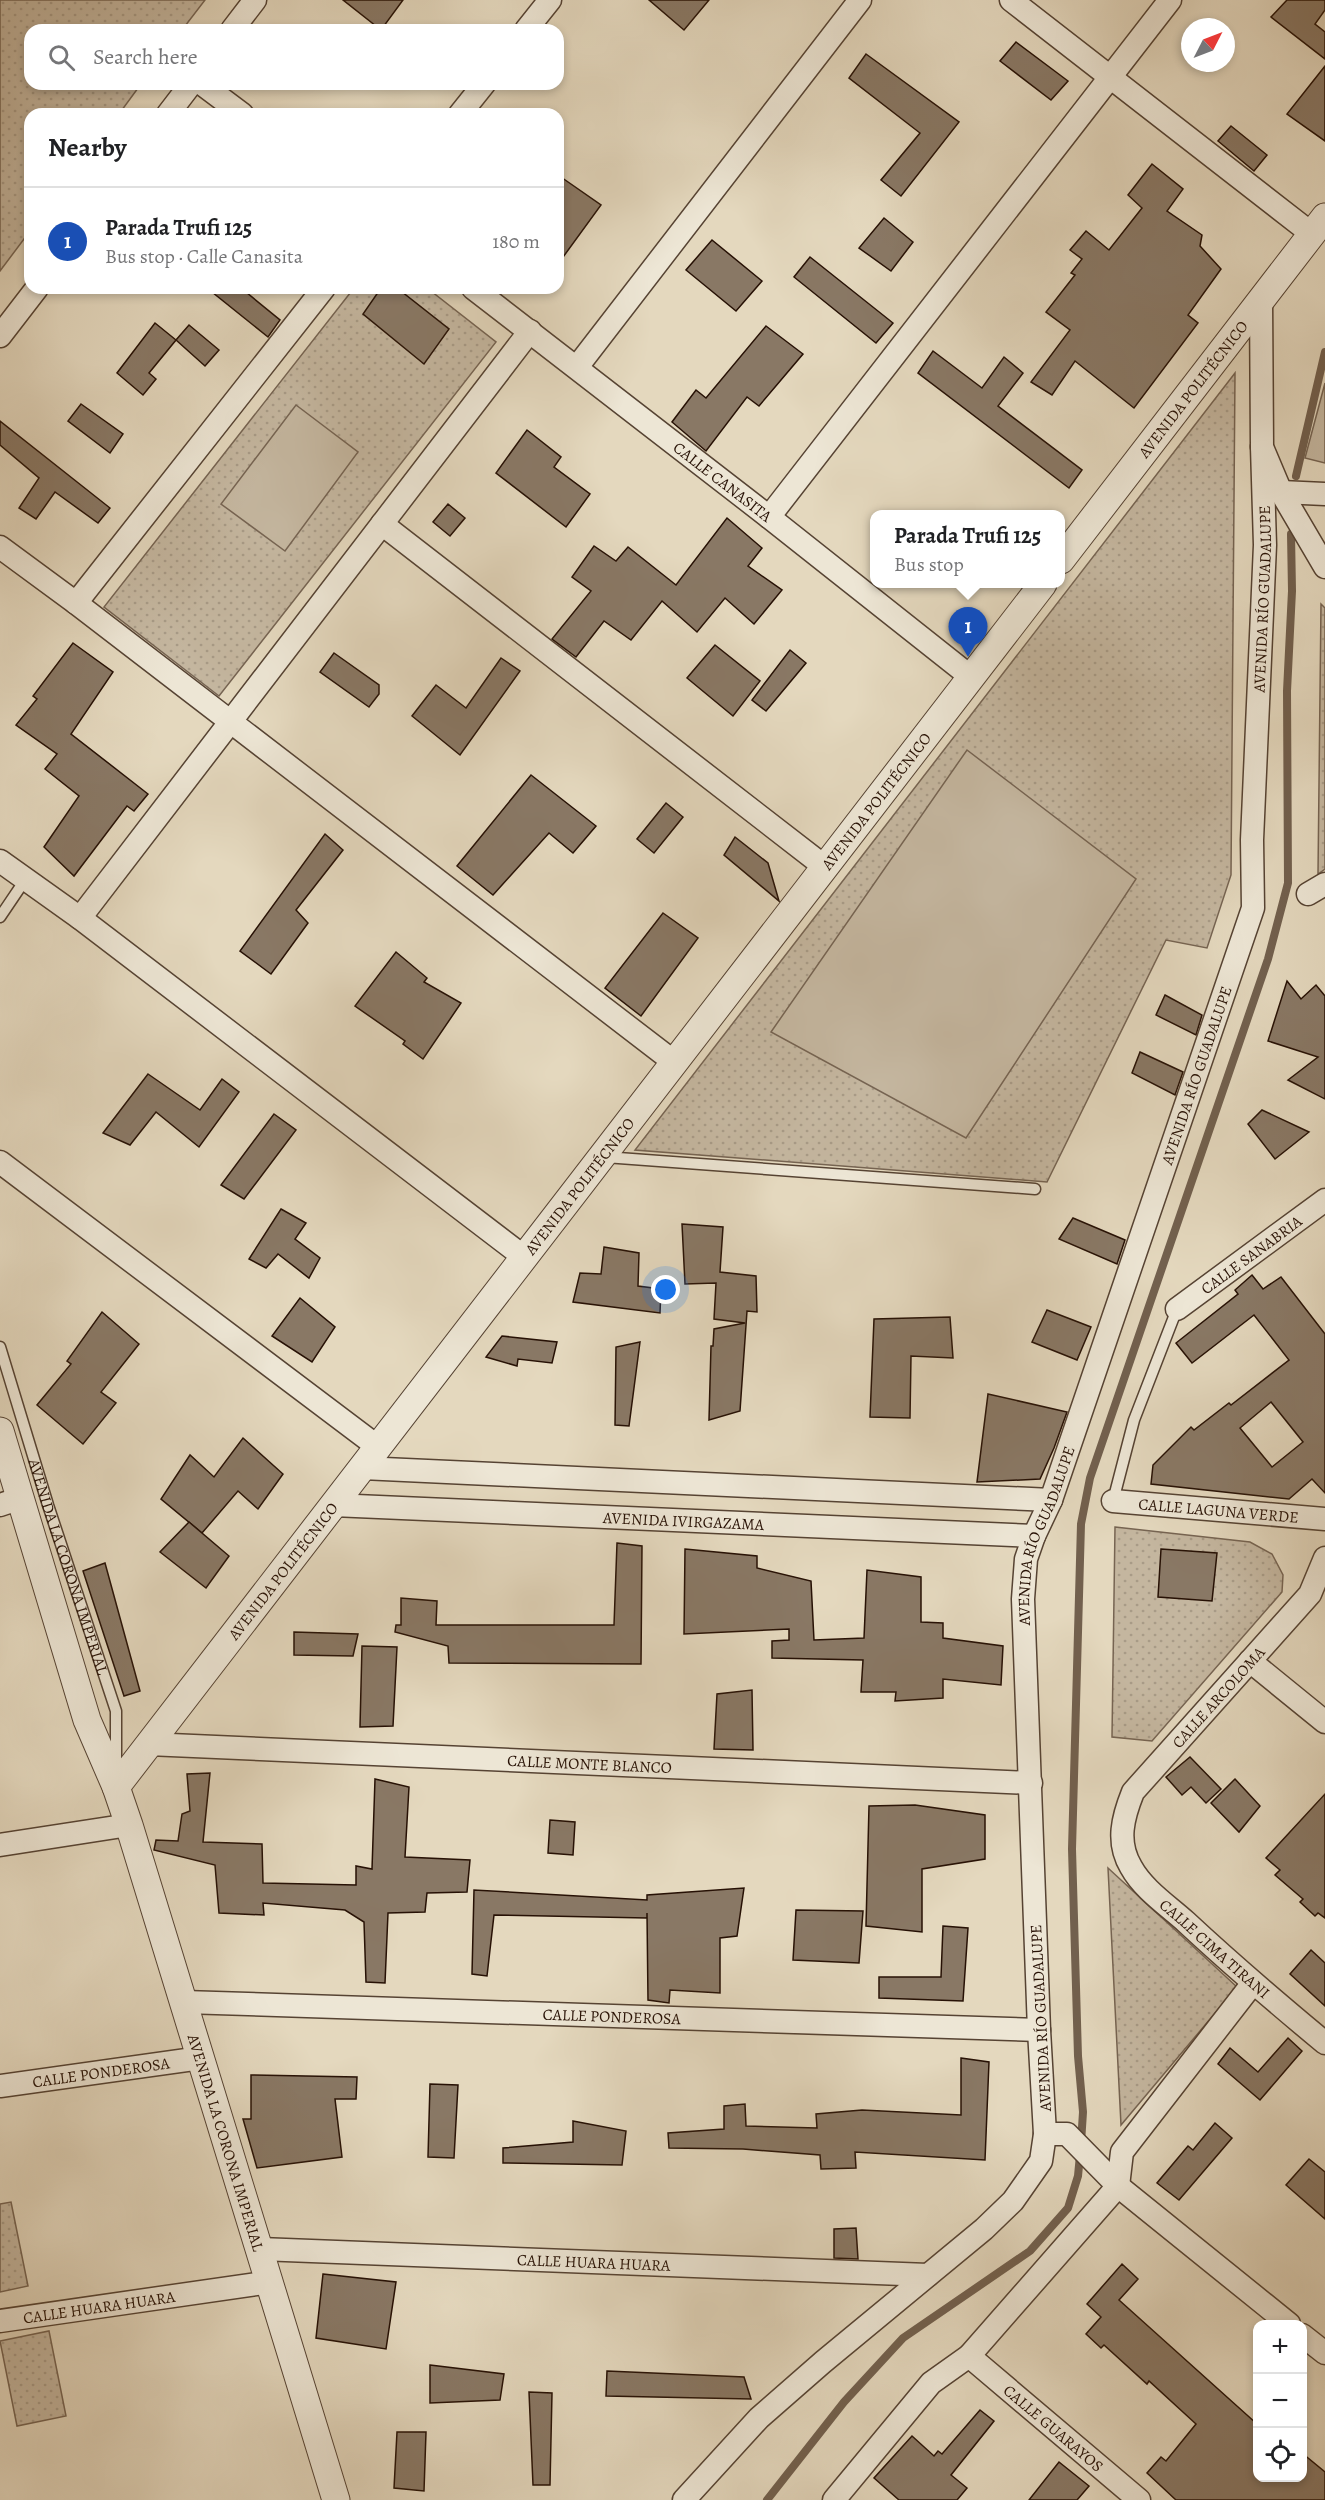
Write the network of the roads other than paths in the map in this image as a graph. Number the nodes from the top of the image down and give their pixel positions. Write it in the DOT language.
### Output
graph roads {
  1 [pos="255,0"];
  2 [pos="550,0"];
  3 [pos="860,0"];
  4 [pos="1011,0"];
  5 [pos="1170,0"];
  6 [pos="237,24"];
  7 [pos="531,24"];
  8 [pos="1110,76"];
  9 [pos="186,90"];
  10 [pos="210,90"];
  11 [pos="479,90"];
  12 [pos="173,108"];
  13 [pos="234,108"];
  14 [pos="465,108"];
  15 [pos="1319,225"];
  16 [pos="32,294"];
  17 [pos="319,294"];
  18 [pos="481,294"];
  19 [pos="1261,299"];
  20 [pos="530,331"];
  21 [pos="0,336"];
  22 [pos="577,367"];
  23 [pos="1262,447"];
  24 [pos="1281,492"];
  25 [pos="1325,494"];
  26 [pos="769,517"];
  27 [pos="382,524"];
  28 [pos="0,547"];
  29 [pos="1065,555"];
  30 [pos="1325,567"];
  31 [pos="1040,588"];
  32 [pos="76,603"];
  33 [pos="971,677"];
  34 [pos="230,722"];
  35 [pos="0,861"];
  36 [pos="825,867"];
  37 [pos="25,880"];
  38 [pos="0,917"];
  39 [pos="80,918"];
  40 [pos="674,1062"];
  41 [pos="601,1157"];
  42 [pos="0,1162"];
  43 [pos="1035,1189"];
  44 [pos="1325,1200"];
  45 [pos="524,1257"];
  46 [pos="1177,1309"];
  47 [pos="0,1347"];
  48 [pos="0,1431"];
  49 [pos="378,1447"];
  50 [pos="362,1468"];
  51 [pos="1051,1500"];
  52 [pos="1113,1501"];
  53 [pos="11,1502"];
  54 [pos="333,1505"];
  55 [pos="1325,1520"];
  56 [pos="1034,1536"];
  57 [pos="1325,1558"];
  58 [pos="1317,1597"];
  59 [pos="1250,1661"];
  60 [pos="1325,1722"];
  61 [pos="148,1744"];
  62 [pos="1031,1783"];
  63 [pos="116,1787"];
  64 [pos="129,1825"];
  65 [pos="1121,1840"];
  66 [pos="0,1845"];
  67 [pos="1253,1983"];
  68 [pos="184,2002"];
  69 [pos="1039,2030"];
  70 [pos="1325,2043"];
  71 [pos="201,2058"];
  72 [pos="0,2086"];
  73 [pos="1056,2134"];
  74 [pos="1118,2186"];
  75 [pos="260,2249"];
  76 [pos="928,2274"];
  77 [pos="270,2282"];
  78 [pos="1283,2320"];
  79 [pos="0,2321"];
  80 [pos="1307,2339"];
  81 [pos="1325,2353"];
  82 [pos="969,2356"];
  83 [pos="336,2500"];
  84 [pos="684,2500"];
  85 [pos="834,2500"];
  86 [pos="1139,2500"];
  1 -- 6 [label="street"];
  2 -- 7 [label="street"];
  3 -- 22 [label="street"];
  4 -- 8 [label="street"];
  5 -- 8 [label="street"];
  8 -- 15 [label="street"];
  8 -- 26 [label="street"];
  9 -- 12 [label="street"];
  10 -- 13 [label="street"];
  11 -- 14 [label="street"];
  15 -- 19 [label="street, AVENIDA POLITÉCNICO"];
  16 -- 21 [label="street"];
  17 -- 32 [label="street"];
  18 -- 20 [label="street, CALLE CANASITA"];
  19 -- 23 [label="street, AVENIDA RÍO GUADALUPE"];
  19 -- 29 [label="street, AVENIDA POLITÉCNICO"];
  20 -- 22 [label="street, CALLE CANASITA"];
  20 -- 27 [label="street"];
  22 -- 26 [label="street, CALLE CANASITA"];
  23 -- 24 [label="street"];
  23 -- 51 [label="street, AVENIDA RÍO GUADALUPE"];
  24 -- 25 [label="street"];
  24 -- 30 [label="street"];
  26 -- 33 [label="street, CALLE CANASITA"];
  27 -- 34 [label="street"];
  27 -- 36 [label="street"];
  28 -- 32 [label="street"];
  31 -- 33 [label="street, AVENIDA POLITÉCNICO"];
  32 -- 34 [label="street"];
  33 -- 36 [label="street, AVENIDA POLITÉCNICO"];
  34 -- 39 [label="street"];
  34 -- 40 [label="street"];
  35 -- 37 [label="street"];
  36 -- 40 [label="street, AVENIDA POLITÉCNICO"];
  37 -- 38 [label="lane"];
  37 -- 39 [label="street"];
  39 -- 45 [label="street"];
  40 -- 41 [label="street, AVENIDA POLITÉCNICO"];
  41 -- 43 [label="lane"];
  41 -- 45 [label="street, AVENIDA POLITÉCNICO"];
  42 -- 49 [label="street"];
  44 -- 46 [label="street, CALLE SANABRIA"];
  45 -- 49 [label="street, AVENIDA POLITÉCNICO"];
  46 -- 52 [label="lane"];
  47 -- 63 [label="lane, AVENIDA LA CORONA IMPERIAL"];
  48 -- 53 [label="street, AVENIDA LA CORONA IMPERIAL"];
  49 -- 50 [label="street, AVENIDA POLITÉCNICO"];
  50 -- 51 [label="street"];
  50 -- 54 [label="street, AVENIDA POLITÉCNICO"];
  51 -- 56 [label="street, AVENIDA RÍO GUADALUPE"];
  52 -- 55 [label="street, CALLE LAGUNA VERDE"];
  53 -- 63 [label="street, AVENIDA LA CORONA IMPERIAL"];
  54 -- 56 [label="street, AVENIDA IVIRGAZAMA"];
  54 -- 61 [label="street, AVENIDA POLITÉCNICO"];
  56 -- 62 [label="street, AVENIDA RÍO GUADALUPE"];
  57 -- 58 [label="street, CALLE ARCOLOMA"];
  58 -- 59 [label="street, CALLE ARCOLOMA"];
  59 -- 60 [label="street"];
  59 -- 65 [label="street, CALLE ARCOLOMA"];
  61 -- 62 [label="street, CALLE MONTE BLANCO"];
  61 -- 63 [label="street, AVENIDA POLITÉCNICO"];
  62 -- 69 [label="street, AVENIDA RÍO GUADALUPE"];
  63 -- 64 [label="street, AVENIDA LA CORONA IMPERIAL"];
  64 -- 66 [label="street"];
  64 -- 68 [label="street, AVENIDA LA CORONA IMPERIAL"];
  65 -- 67 [label="street, CALLE CIMA TIRANI"];
  67 -- 70 [label="street, CALLE CIMA TIRANI"];
  67 -- 74 [label="street"];
  68 -- 69 [label="street, CALLE PONDEROSA"];
  68 -- 71 [label="street, AVENIDA LA CORONA IMPERIAL"];
  69 -- 73 [label="street, AVENIDA RÍO GUADALUPE"];
  71 -- 72 [label="street, CALLE PONDEROSA"];
  71 -- 75 [label="street, AVENIDA LA CORONA IMPERIAL"];
  73 -- 74 [label="street"];
  73 -- 76 [label="street, AVENIDA RÍO GUADALUPE"];
  74 -- 78 [label="street"];
  74 -- 82 [label="street"];
  75 -- 76 [label="street, CALLE HUARA HUARA"];
  75 -- 77 [label="street, AVENIDA LA CORONA IMPERIAL"];
  76 -- 84 [label="street, AVENIDA RÍO GUADALUPE"];
  77 -- 79 [label="street, CALLE HUARA HUARA"];
  77 -- 83 [label="street, AVENIDA LA CORONA IMPERIAL"];
  80 -- 81 [label="street"];
  82 -- 85 [label="street"];
  82 -- 86 [label="street, CALLE GUARAYOS"];
}
